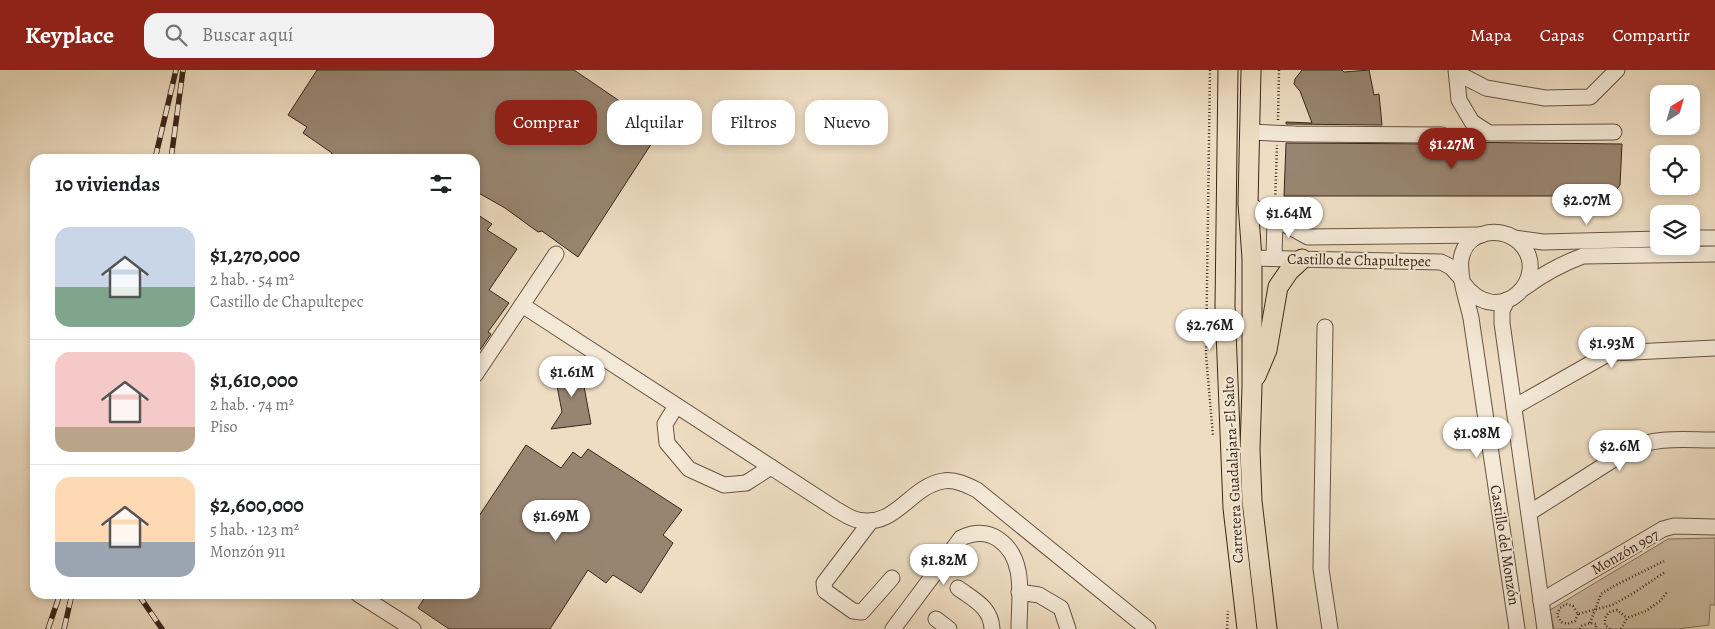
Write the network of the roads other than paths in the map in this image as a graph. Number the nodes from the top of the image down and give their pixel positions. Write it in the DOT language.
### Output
graph roads {
  1 [pos="1228,70"];
  2 [pos="1251,70"];
  3 [pos="1617,70"];
  4 [pos="1456,72"];
  5 [pos="1250,132"];
  6 [pos="1614,132"];
  7 [pos="1442,135"];
  8 [pos="1248,204"];
  9 [pos="1274,219"];
  10 [pos="1481,235"];
  11 [pos="1514,238"];
  12 [pos="1700,238"];
  13 [pos="1715,238"];
  14 [pos="1650,239"];
  15 [pos="556,254"];
  16 [pos="1715,254"];
  17 [pos="1252,258"];
  18 [pos="1274,258"];
  19 [pos="1302,259"];
  20 [pos="1462,280"];
  21 [pos="1523,289"];
  22 [pos="1507,300"];
  23 [pos="522,305"];
  24 [pos="1325,327"];
  25 [pos="1715,348"];
  26 [pos="480,368"];
  27 [pos="1252,387"];
  28 [pos="676,406"];
  29 [pos="1514,407"];
  30 [pos="1715,440"];
  31 [pos="771,467"];
  32 [pos="1529,513"];
  33 [pos="871,521"];
  34 [pos="1715,527"];
  35 [pos="892,578"];
  36 [pos="958,588"];
  37 [pos="1019,592"];
  38 [pos="366,599"];
  39 [pos="1541,601"];
  40 [pos="936,620"];
  41 [pos="1244,625"];
  42 [pos="413,629"];
  43 [pos="893,629"];
  44 [pos="949,629"];
  45 [pos="992,629"];
  46 [pos="1019,629"];
  47 [pos="1068,629"];
  48 [pos="1148,629"];
  49 [pos="1267,629"];
  50 [pos="1330,629"];
  51 [pos="1517,629"];
  52 [pos="1545,629"];
  1 -- 41 [label="main road, Carretera Guadalajara-El Salto"];
  2 -- 5 [label="main road, Carretera Guadalajara-El Salto"];
  3 -- 4 [label="street"];
  4 -- 6 [label="street"];
  5 -- 7 [label="street"];
  5 -- 8 [label="main road, Carretera Guadalajara-El Salto"];
  8 -- 9 [label="street, Castillo de Chapultepec"];
  8 -- 17 [label="main road, Carretera Guadalajara-El Salto"];
  9 -- 10 [label="street, Castillo de Chapultepec"];
  9 -- 18 [label="street"];
  10 -- 11 [label="street"];
  10 -- 20 [label="street"];
  11 -- 14 [label="street"];
  11 -- 21 [label="street"];
  12 -- 13 [label="street"];
  15 -- 23 [label="street"];
  16 -- 21 [label="street"];
  17 -- 18 [label="street, Castillo de Chapultepec"];
  17 -- 27 [label="main road, Carretera Guadalajara-El Salto"];
  18 -- 19 [label="street, Castillo de Chapultepec"];
  19 -- 20 [label="street, Castillo de Chapultepec"];
  19 -- 27 [label="main road"];
  20 -- 22 [label="street"];
  20 -- 51 [label="street, Castillo del Monzón"];
  21 -- 22 [label="street"];
  22 -- 29 [label="street, Castillo del Monzón"];
  23 -- 26 [label="street"];
  23 -- 28 [label="street"];
  24 -- 50 [label="street"];
  25 -- 29 [label="street"];
  27 -- 49 [label="main road, Carretera Guadalajara-El Salto"];
  28 -- 31 [label="street"];
  28 -- 31 [label="street"];
  29 -- 32 [label="street, Castillo del Monzón"];
  30 -- 32 [label="street"];
  31 -- 33 [label="street"];
  32 -- 39 [label="street, Castillo del Monzón"];
  33 -- 35 [label="street"];
  33 -- 48 [label="street"];
  34 -- 39 [label="street, Monzón 907"];
  36 -- 45 [label="street"];
  37 -- 43 [label="street"];
  37 -- 46 [label="street"];
  37 -- 47 [label="street"];
  38 -- 42 [label="street"];
  39 -- 52 [label="street, Castillo del Monzón"];
  40 -- 44 [label="street"];
}
